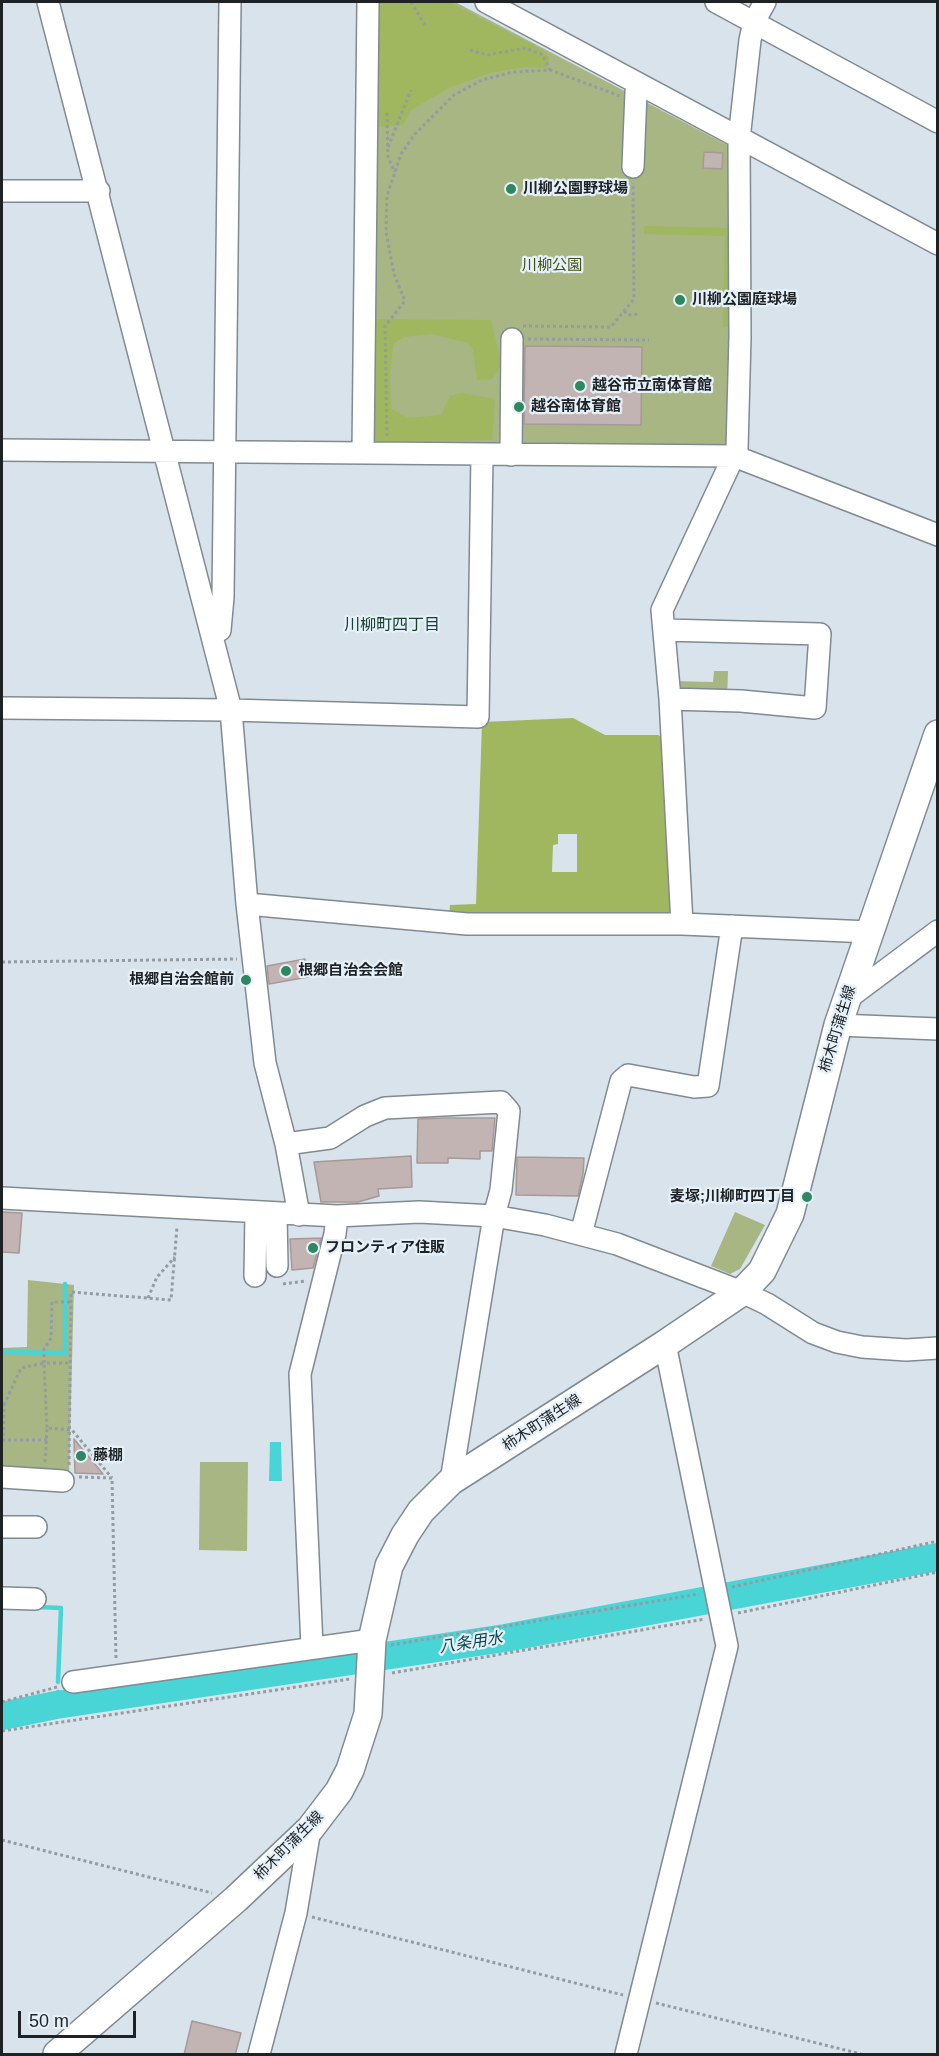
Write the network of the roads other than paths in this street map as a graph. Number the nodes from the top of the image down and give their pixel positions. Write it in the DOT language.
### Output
graph roads {
  1 [pos="48,2"];
  2 [pos="230,2"];
  3 [pos="368,2"];
  4 [pos="486,2"];
  5 [pos="716,2"];
  6 [pos="765,2"];
  7 [pos="754,22"];
  8 [pos="637,93"];
  9 [pos="938,122"];
  10 [pos="739,139"];
  11 [pos="633,167"];
  12 [pos="2,191"];
  13 [pos="99,192"];
  14 [pos="938,244"];
  15 [pos="514,333"];
  16 [pos="2,450"];
  17 [pos="225,452"];
  18 [pos="363,452"];
  19 [pos="164,453"];
  20 [pos="482,454"];
  21 [pos="511,455"];
  22 [pos="734,456"];
  23 [pos="938,535"];
  24 [pos="664,630"];
  25 [pos="212,634"];
  26 [pos="670,699"];
  27 [pos="2,708"];
  28 [pos="231,710"];
  29 [pos="938,734"];
  30 [pos="247,904"];
  31 [pos="682,924"];
  32 [pos="732,926"];
  33 [pos="938,931"];
  34 [pos="870,932"];
  35 [pos="847,999"];
  36 [pos="838,1025"];
  37 [pos="938,1029"];
  38 [pos="286,1144"];
  39 [pos="2,1198"];
  40 [pos="266,1213"];
  41 [pos="299,1215"];
  42 [pos="337,1216"];
  43 [pos="494,1216"];
  44 [pos="582,1234"];
  45 [pos="255,1276"];
  46 [pos="277,1276"];
  47 [pos="742,1292"];
  48 [pos="665,1344"];
  49 [pos="938,1348"];
  50 [pos="2,1477"];
  51 [pos="54,1480"];
  52 [pos="451,1481"];
  53 [pos="2,1527"];
  54 [pos="36,1527"];
  55 [pos="2,1598"];
  56 [pos="35,1599"];
  57 [pos="312,1647"];
  58 [pos="372,1659"];
  59 [pos="78,1678"];
  60 [pos="310,1829"];
  61 [pos="57,2055"];
  62 [pos="259,2055"];
  63 [pos="626,2055"];
  1 -- 13 [label="street"];
  2 -- 17 [label="street"];
  3 -- 18 [label="street"];
  4 -- 8 [label="street"];
  5 -- 7 [label="street"];
  6 -- 7 [label="street"];
  7 -- 9 [label="street"];
  7 -- 10 [label="street"];
  8 -- 10 [label="street"];
  8 -- 11 [label="street"];
  10 -- 14 [label="street"];
  10 -- 22 [label="street"];
  12 -- 13 [label="street"];
  13 -- 19 [label="street"];
  15 -- 21 [label="street"];
  16 -- 19 [label="street"];
  17 -- 18 [label="street"];
  17 -- 19 [label="street"];
  17 -- 25 [label="street"];
  18 -- 20 [label="street"];
  19 -- 25 [label="street"];
  20 -- 21 [label="street"];
  20 -- 28 [label="street"];
  21 -- 22 [label="street"];
  22 -- 23 [label="street"];
  22 -- 24 [label="street"];
  24 -- 26 [label="street"];
  24 -- 26 [label="street"];
  25 -- 28 [label="street"];
  26 -- 31 [label="street"];
  27 -- 28 [label="street"];
  28 -- 30 [label="street"];
  29 -- 34 [label="main road, 柿木町蒲生線"];
  30 -- 31 [label="street"];
  30 -- 38 [label="street"];
  31 -- 32 [label="street"];
  32 -- 34 [label="street"];
  32 -- 44 [label="street"];
  33 -- 35 [label="street"];
  34 -- 35 [label="main road, 柿木町蒲生線"];
  35 -- 36 [label="main road, 柿木町蒲生線"];
  36 -- 37 [label="street"];
  36 -- 47 [label="main road, 柿木町蒲生線"];
  38 -- 41 [label="street"];
  38 -- 43 [label="street"];
  39 -- 40 [label="street"];
  40 -- 41 [label="street"];
  40 -- 45 [label="street"];
  40 -- 46 [label="street"];
  41 -- 42 [label="street"];
  42 -- 43 [label="street"];
  42 -- 57 [label="street"];
  43 -- 44 [label="street"];
  43 -- 52 [label="street"];
  44 -- 47 [label="street"];
  47 -- 48 [label="main road, 柿木町蒲生線"];
  47 -- 49 [label="street"];
  48 -- 52 [label="main road, 柿木町蒲生線"];
  48 -- 63 [label="street"];
  50 -- 51 [label="street"];
  52 -- 58 [label="main road, 柿木町蒲生線"];
  53 -- 54 [label="street"];
  55 -- 56 [label="street"];
  57 -- 58 [label="street"];
  57 -- 59 [label="street"];
  58 -- 60 [label="main road, 柿木町蒲生線"];
  60 -- 61 [label="main road, 柿木町蒲生線"];
  60 -- 62 [label="street"];
}
